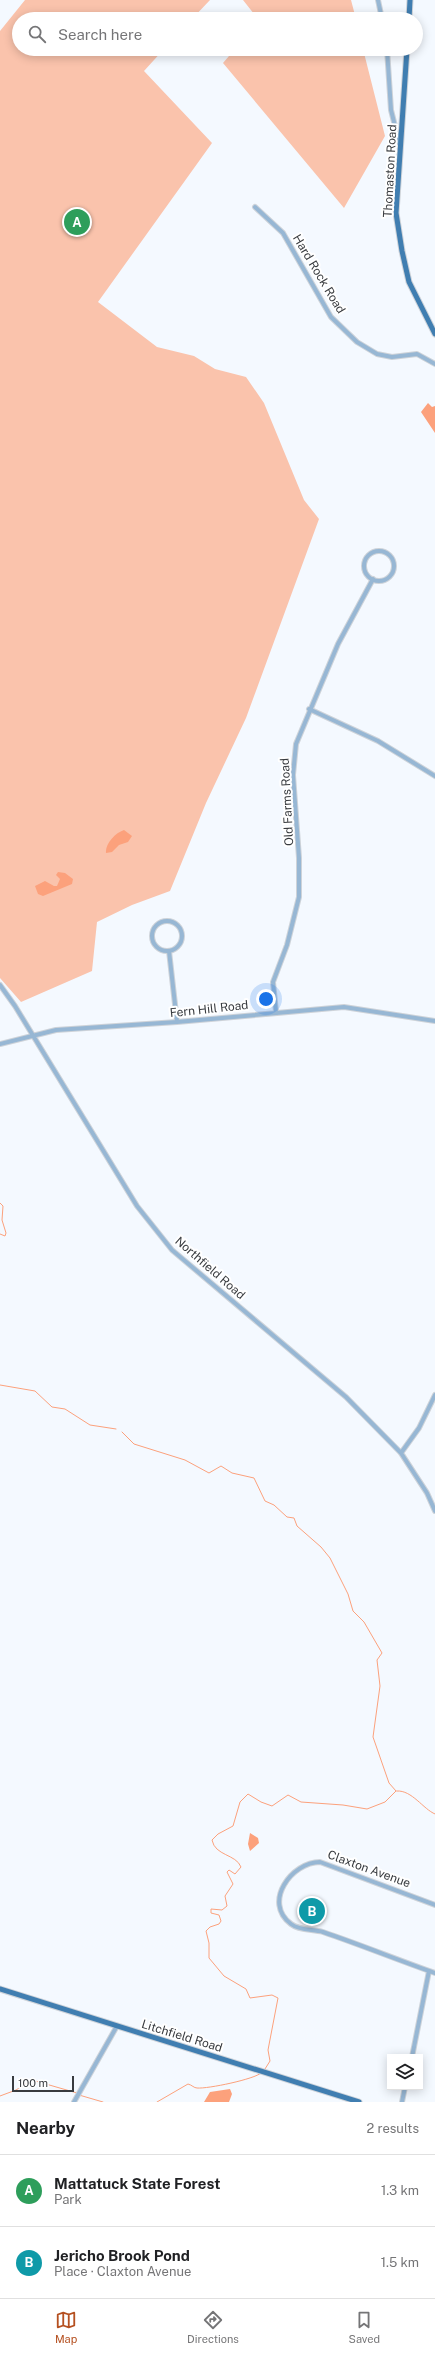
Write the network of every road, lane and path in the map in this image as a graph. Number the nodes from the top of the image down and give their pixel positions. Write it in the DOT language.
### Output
graph roads {
  1 [pos="378,0"];
  2 [pos="410,0"];
  3 [pos="381,12"];
  4 [pos="409,12"];
  5 [pos="387,56"];
  6 [pos="407,56"];
  7 [pos="400,148"];
  8 [pos="256,207"];
  9 [pos="435,334"];
  10 [pos="435,364"];
  11 [pos="373,580"];
  12 [pos="309,708"];
  13 [pos="435,776"];
  14 [pos="169,950"];
  15 [pos="0,985"];
  16 [pos="276,1012"];
  17 [pos="435,1021"];
  18 [pos="177,1022"];
  19 [pos="32,1035"];
  20 [pos="0,1044"];
  21 [pos="435,1395"];
  22 [pos="401,1452"];
  23 [pos="435,1511"];
  24 [pos="435,1905"];
  25 [pos="429,1971"];
  26 [pos="435,1973"];
  27 [pos="0,1989"];
  28 [pos="117,2026"];
  29 [pos="413,2054"];
  30 [pos="404,2090"];
  31 [pos="74,2102"];
  32 [pos="359,2102"];
  33 [pos="402,2102"];
  1 -- 3 [label="street"];
  2 -- 4 [label="main road"];
  5 -- 7 [label="street"];
  6 -- 7 [label="main road, Thomaston Road"];
  7 -- 9 [label="main road, Thomaston Road"];
  8 -- 10 [label="street, Hard Rock Road"];
  11 -- 11 [label="street"];
  11 -- 12 [label="street, Old Farms Road"];
  12 -- 13 [label="street"];
  12 -- 16 [label="street, Old Farms Road"];
  14 -- 14 [label="street"];
  14 -- 18 [label="street"];
  15 -- 19 [label="street, Northfield Road"];
  16 -- 17 [label="street, Fern Hill Road"];
  16 -- 18 [label="street, Fern Hill Road"];
  18 -- 19 [label="street, Fern Hill Road"];
  19 -- 20 [label="street, Fern Hill Road"];
  19 -- 22 [label="street, Northfield Road"];
  21 -- 22 [label="street"];
  22 -- 23 [label="street, Northfield Road"];
  24 -- 25 [label="street, Claxton Avenue"];
  25 -- 26 [label="street, Claxton Avenue"];
  25 -- 29 [label="street"];
  27 -- 28 [label="main road, Litchfield Road"];
  28 -- 31 [label="street"];
  28 -- 32 [label="main road, Litchfield Road"];
  30 -- 33 [label="street"];
}
